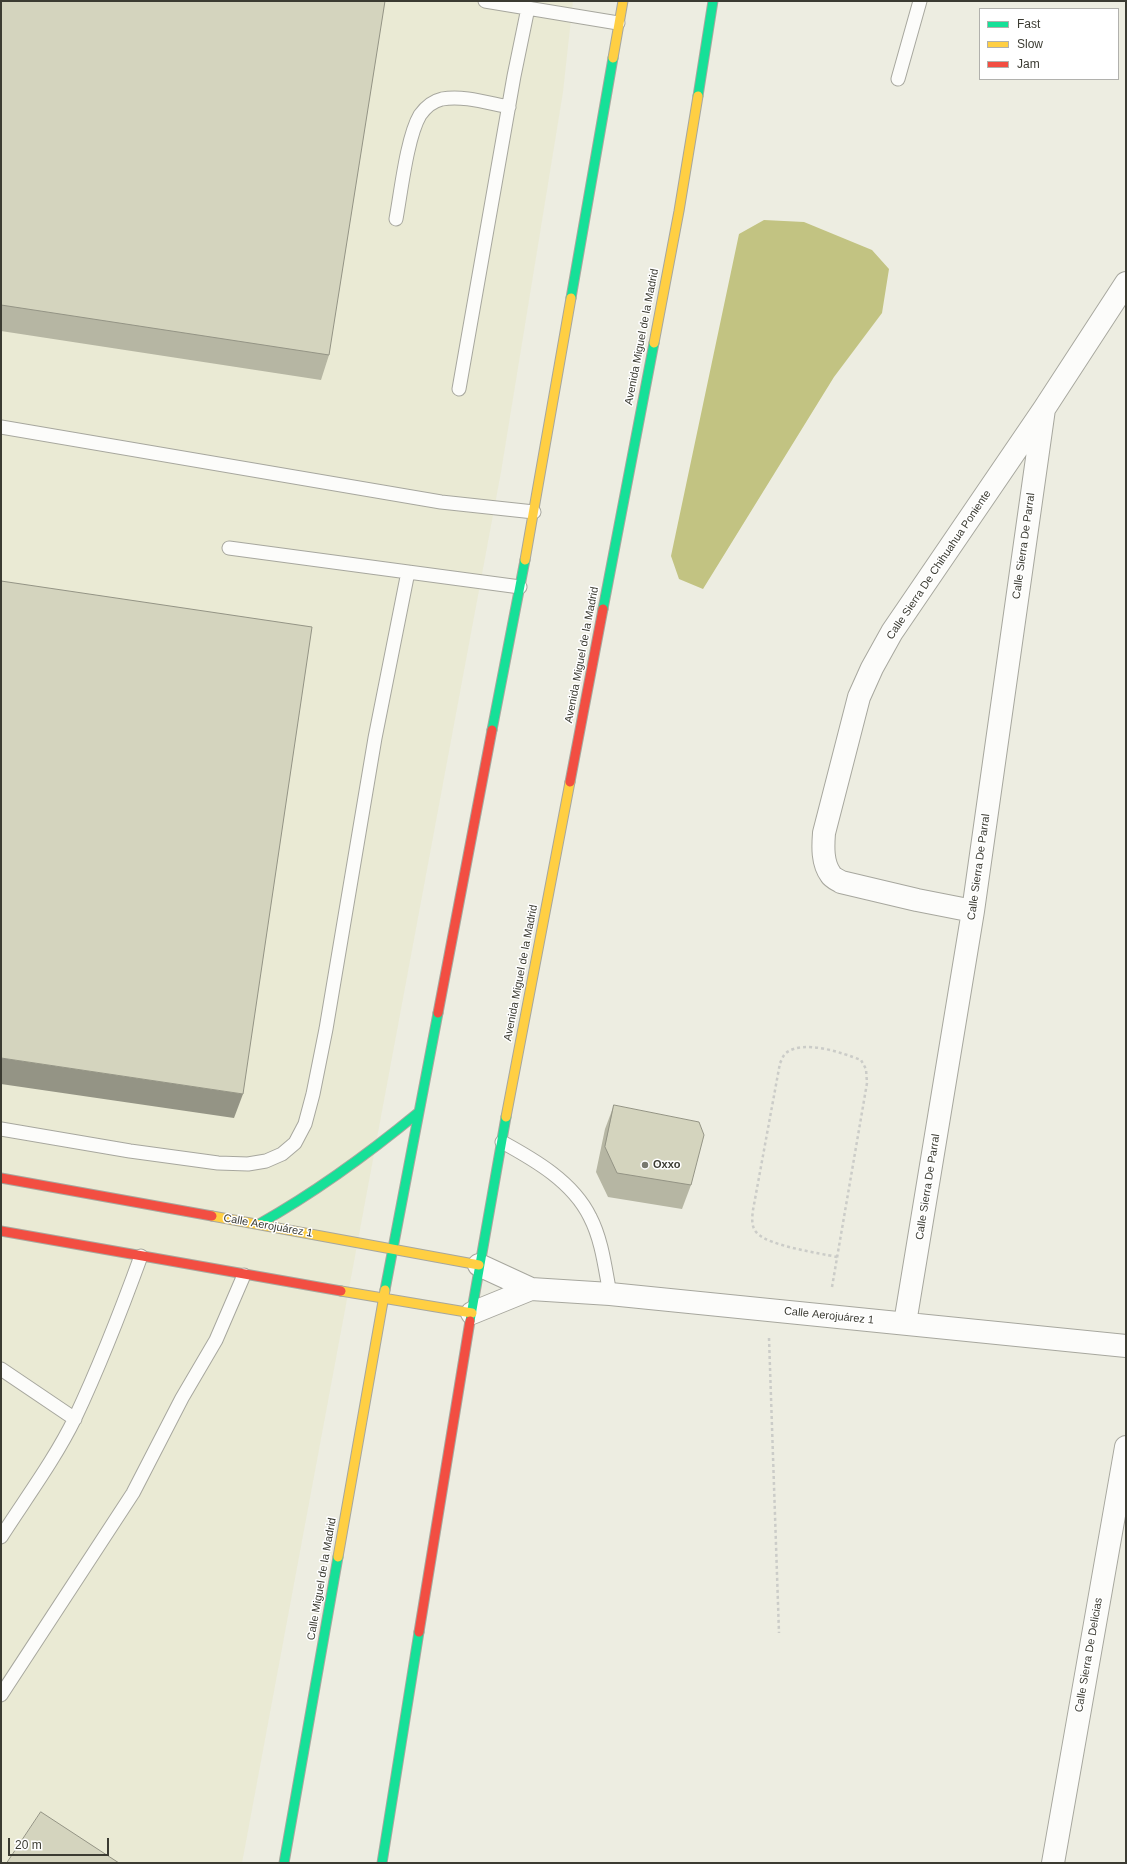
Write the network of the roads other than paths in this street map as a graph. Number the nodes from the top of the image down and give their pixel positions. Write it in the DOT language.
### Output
graph roads {
  1 [pos="485,1"];
  2 [pos="623,1"];
  3 [pos="713,1"];
  4 [pos="920,1"];
  5 [pos="528,8"];
  6 [pos="618,23"];
  7 [pos="898,79"];
  8 [pos="509,107"];
  9 [pos="396,219"];
  10 [pos="1126,283"];
  11 [pos="459,388"];
  12 [pos="1044,409"];
  13 [pos="1,427"];
  14 [pos="534,512"];
  15 [pos="229,548"];
  16 [pos="408,572"];
  17 [pos="520,586"];
  18 [pos="973,911"];
  19 [pos="419,1112"];
  20 [pos="1,1129"];
  21 [pos="502,1142"];
  22 [pos="1,1178"];
  23 [pos="259,1224"];
  24 [pos="1,1231"];
  25 [pos="393,1250"];
  26 [pos="141,1256"];
  27 [pos="479,1265"];
  28 [pos="244,1275"];
  29 [pos="531,1289"];
  30 [pos="610,1294"];
  31 [pos="383,1299"];
  32 [pos="472,1313"];
  33 [pos="905,1323"];
  34 [pos="1126,1346"];
  35 [pos="1,1369"];
  36 [pos="75,1418"];
  37 [pos="1126,1448"];
  38 [pos="1,1537"];
  39 [pos="1,1696"];
  40 [pos="284,1863"];
  41 [pos="382,1863"];
  42 [pos="1053,1863"];
  1 -- 5 [label="lane"];
  2 -- 6 [label="main road"];
  3 -- 21 [label="main road, Avenida Miguel de la Madrid"];
  4 -- 7 [label="lane"];
  5 -- 6 [label="lane"];
  5 -- 8 [label="lane"];
  6 -- 14 [label="main road"];
  8 -- 9 [label="lane"];
  8 -- 11 [label="lane"];
  10 -- 12 [label="street, Calle Sierra De Chihuahua Poniente"];
  12 -- 18 [label="street, Calle Sierra De Parral"];
  12 -- 18 [label="street, Calle Sierra De Chihuahua Poniente"];
  13 -- 14 [label="lane"];
  14 -- 17 [label="main road"];
  15 -- 16 [label="lane"];
  16 -- 17 [label="lane"];
  16 -- 20 [label="lane"];
  17 -- 19 [label="main road"];
  18 -- 33 [label="street, Calle Sierra De Parral"];
  19 -- 23 [label="main road"];
  19 -- 25 [label="main road"];
  21 -- 27 [label="main road, Avenida Miguel de la Madrid"];
  21 -- 30 [label="lane"];
  22 -- 23 [label="main road, Calle Aerojuárez 1"];
  23 -- 25 [label="main road, Calle Aerojuárez 1"];
  24 -- 26 [label="main road"];
  25 -- 27 [label="main road, Calle Aerojuárez 1"];
  25 -- 31 [label="main road"];
  26 -- 28 [label="main road"];
  26 -- 36 [label="lane"];
  27 -- 29 [label="street, Calle Aerojuárez 1"];
  27 -- 32 [label="main road, Avenida Miguel de la Madrid"];
  28 -- 31 [label="main road"];
  28 -- 39 [label="lane"];
  29 -- 30 [label="street, Calle Aerojuárez 1"];
  29 -- 32 [label="street, Calle Aerojuárez 1"];
  30 -- 33 [label="street, Calle Aerojuárez 1"];
  31 -- 32 [label="main road"];
  31 -- 40 [label="main road, Calle Miguel de la Madrid"];
  32 -- 41 [label="main road"];
  33 -- 34 [label="street, Calle Aerojuárez 1"];
  35 -- 36 [label="lane"];
  36 -- 38 [label="lane"];
  37 -- 42 [label="street, Calle Sierra De Delicias"];
}
